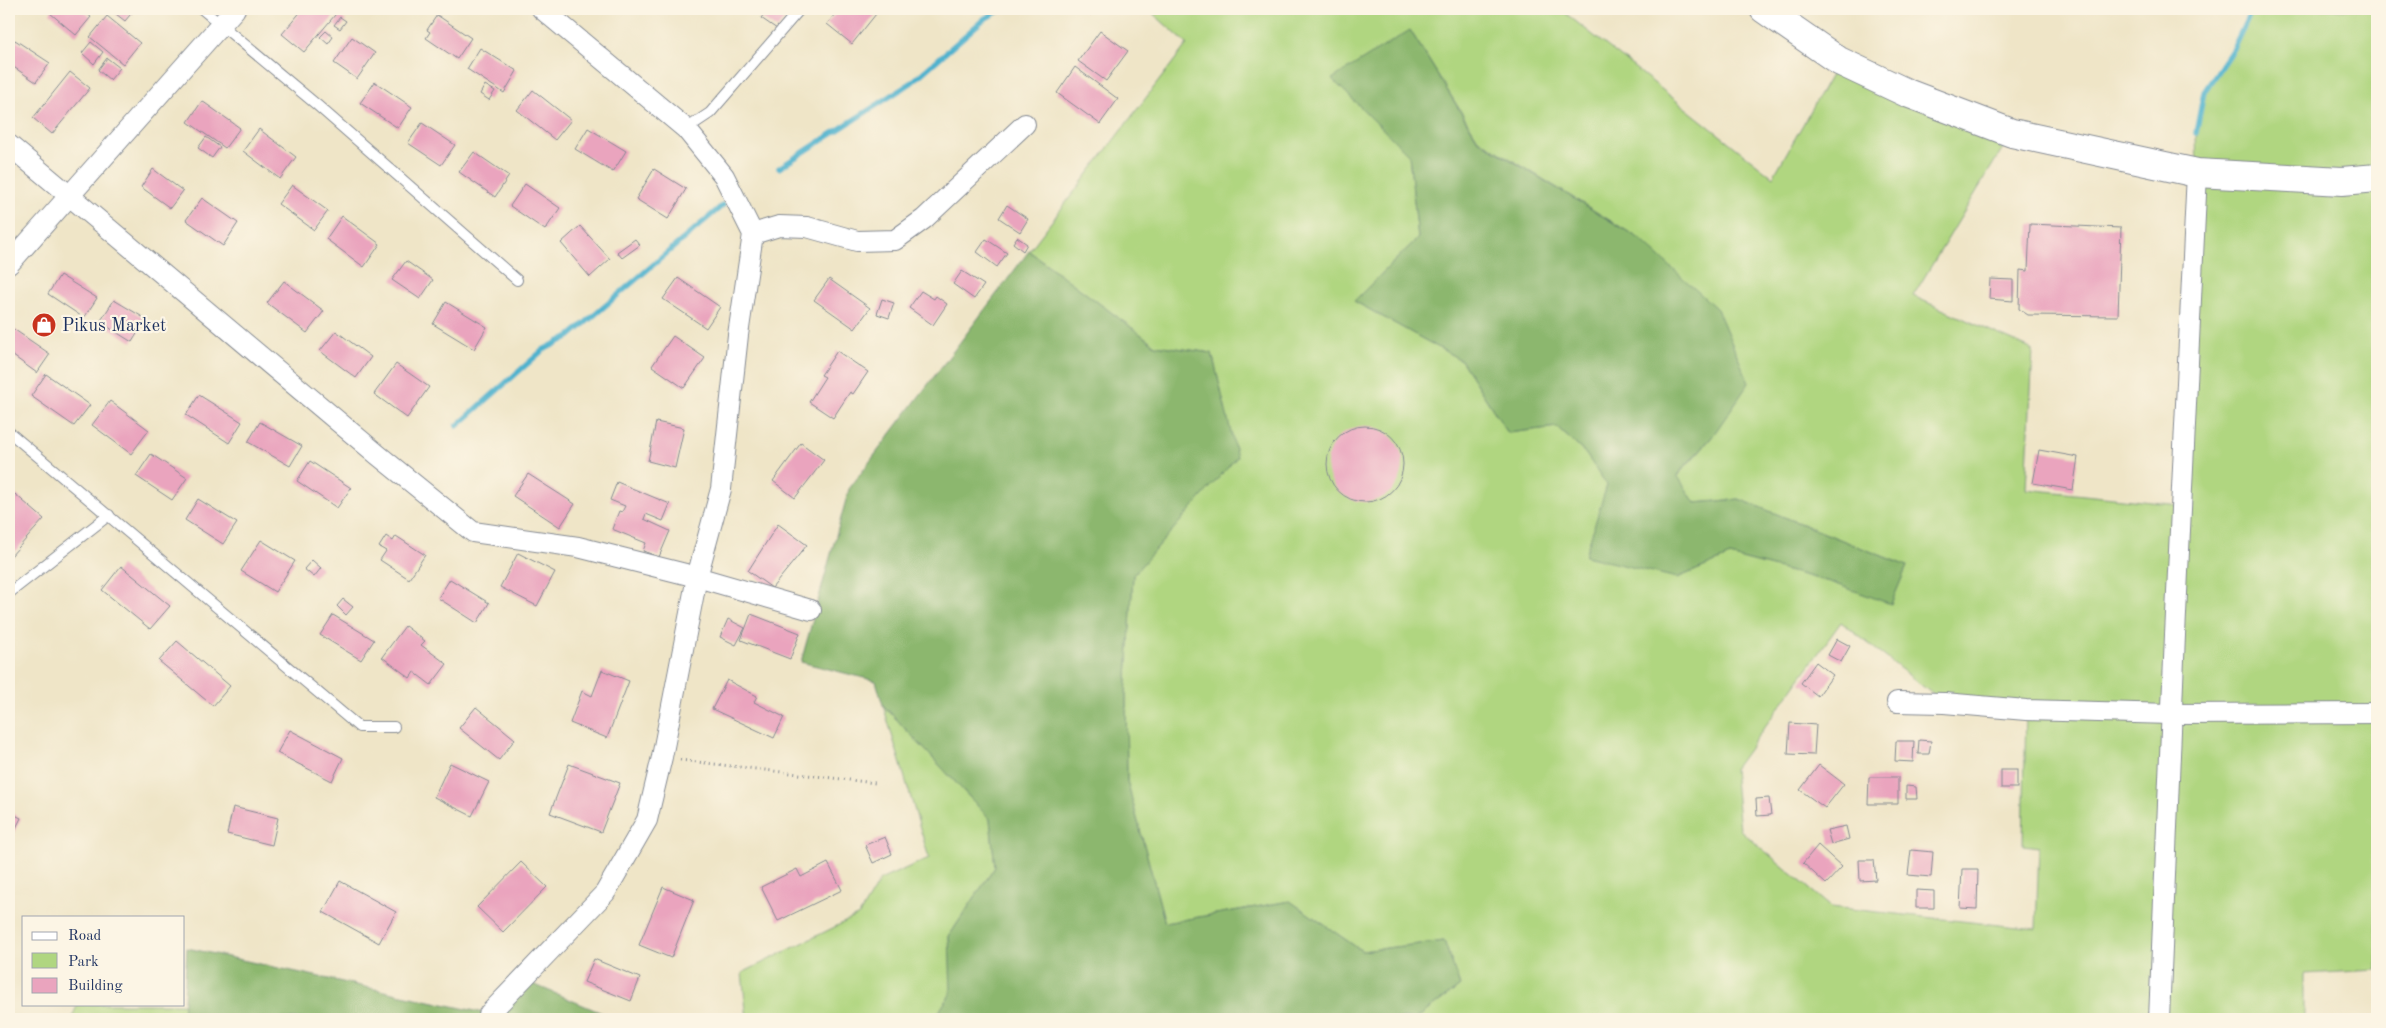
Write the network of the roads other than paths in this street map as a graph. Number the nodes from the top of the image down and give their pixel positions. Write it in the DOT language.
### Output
graph roads {
  1 [pos="202,9"];
  2 [pos="235,9"];
  3 [pos="542,9"];
  4 [pos="800,9"];
  5 [pos="1764,9"];
  6 [pos="220,26"];
  7 [pos="1025,124"];
  8 [pos="686,129"];
  9 [pos="9,145"];
  10 [pos="2198,173"];
  11 [pos="2377,178"];
  12 [pos="69,198"];
  13 [pos="753,234"];
  14 [pos="9,264"];
  15 [pos="518,280"];
  16 [pos="9,432"];
  17 [pos="109,515"];
  18 [pos="697,577"];
  19 [pos="9,593"];
  20 [pos="811,610"];
  21 [pos="1897,702"];
  22 [pos="2171,714"];
  23 [pos="2377,714"];
  24 [pos="394,727"];
  25 [pos="489,1014"];
  26 [pos="2159,1019"];
  1 -- 6 [label="lane"];
  2 -- 6 [label="street"];
  3 -- 8 [label="street"];
  4 -- 8 [label="lane"];
  5 -- 10 [label="street"];
  6 -- 12 [label="street"];
  6 -- 15 [label="lane"];
  7 -- 13 [label="street"];
  8 -- 13 [label="street"];
  9 -- 12 [label="street"];
  10 -- 11 [label="street"];
  10 -- 22 [label="street"];
  12 -- 14 [label="street"];
  12 -- 18 [label="street"];
  13 -- 18 [label="street"];
  16 -- 17 [label="lane"];
  17 -- 19 [label="lane"];
  17 -- 24 [label="lane"];
  18 -- 20 [label="street"];
  18 -- 25 [label="street"];
  21 -- 22 [label="street"];
  22 -- 23 [label="street"];
  22 -- 26 [label="street"];
}
